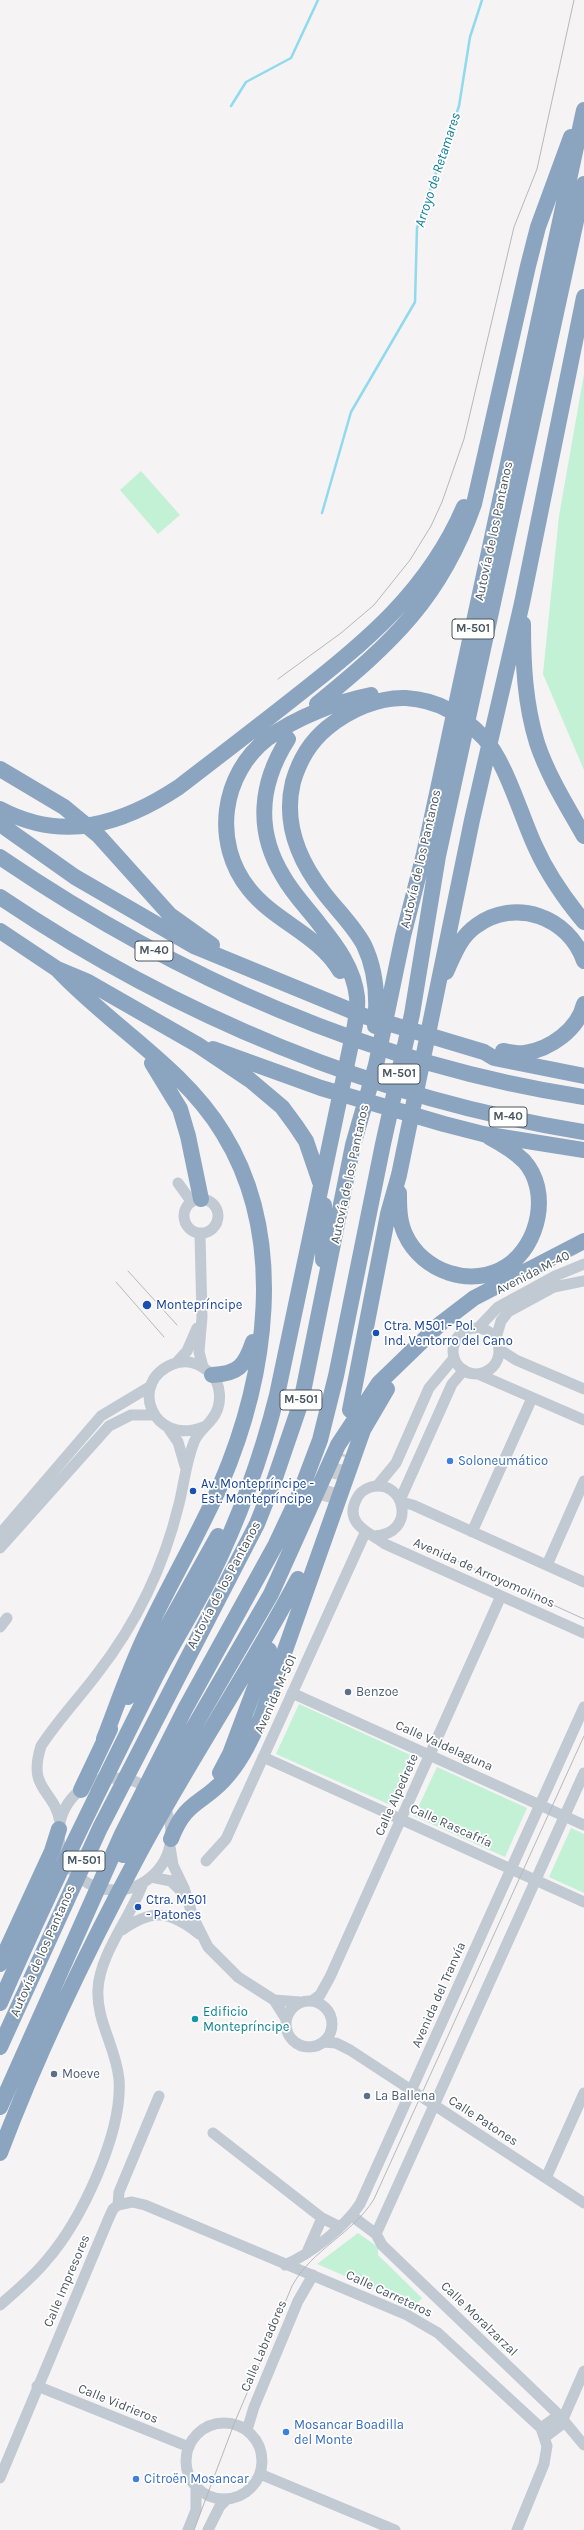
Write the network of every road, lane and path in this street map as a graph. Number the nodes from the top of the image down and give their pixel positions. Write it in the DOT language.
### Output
graph roads {
  1 [pos="584,109"];
  2 [pos="584,184"];
  3 [pos="584,297"];
  4 [pos="485,458"];
  5 [pos="522,603"];
  6 [pos="401,698"];
  7 [pos="317,704"];
  8 [pos="288,738"];
  9 [pos="0,769"];
  10 [pos="0,810"];
  11 [pos="0,824"];
  12 [pos="584,836"];
  13 [pos="0,857"];
  14 [pos="0,897"];
  15 [pos="584,922"];
  16 [pos="0,931"];
  17 [pos="584,961"];
  18 [pos="247,968"];
  19 [pos="57,969"];
  20 [pos="437,989"];
  21 [pos="584,1004"];
  22 [pos="198,1045"];
  23 [pos="141,1046"];
  24 [pos="484,1052"];
  25 [pos="347,1059"];
  26 [pos="584,1076"];
  27 [pos="584,1097"];
  28 [pos="584,1132"];
  29 [pos="483,1134"];
  30 [pos="353,1146"];
  31 [pos="584,1150"];
  32 [pos="399,1175"];
  33 [pos="178,1183"];
  34 [pos="196,1200"];
  35 [pos="200,1234"];
  36 [pos="584,1241"];
  37 [pos="584,1264"];
  38 [pos="584,1281"];
  39 [pos="264,1310"];
  40 [pos="202,1317"];
  41 [pos="320,1317"];
  42 [pos="479,1328"];
  43 [pos="420,1344"];
  44 [pos="498,1344"];
  45 [pos="454,1358"];
  46 [pos="177,1362"];
  47 [pos="464,1370"];
  48 [pos="208,1371"];
  49 [pos="478,1374"];
  50 [pos="151,1386"];
  51 [pos="584,1389"];
  52 [pos="532,1398"];
  53 [pos="356,1408"];
  54 [pos="154,1415"];
  55 [pos="584,1420"];
  56 [pos="203,1427"];
  57 [pos="169,1429"];
  58 [pos="186,1471"];
  59 [pos="584,1481"];
  60 [pos="251,1484"];
  61 [pos="376,1486"];
  62 [pos="321,1498"];
  63 [pos="401,1501"];
  64 [pos="472,1532"];
  65 [pos="0,1534"];
  66 [pos="369,1534"];
  67 [pos="0,1548"];
  68 [pos="547,1565"];
  69 [pos="298,1579"];
  70 [pos="584,1582"];
  71 [pos="501,1596"];
  72 [pos="7,1618"];
  73 [pos="0,1627"];
  74 [pos="584,1633"];
  75 [pos="292,1693"];
  76 [pos="584,1707"];
  77 [pos="104,1739"];
  78 [pos="430,1755"];
  79 [pos="263,1757"];
  80 [pos="584,1773"];
  81 [pos="80,1791"];
  82 [pos="204,1796"];
  83 [pos="48,1798"];
  84 [pos="540,1805"];
  85 [pos="565,1816"];
  86 [pos="401,1819"];
  87 [pos="584,1825"];
  88 [pos="60,1830"];
  89 [pos="170,1836"];
  90 [pos="206,1861"];
  91 [pos="511,1869"];
  92 [pos="147,1880"];
  93 [pos="536,1880"];
  94 [pos="188,1898"];
  95 [pos="584,1902"];
  96 [pos="83,1919"];
  97 [pos="120,1931"];
  98 [pos="201,1935"];
  99 [pos="0,1964"];
  100 [pos="274,2000"];
  101 [pos="312,2001"];
  102 [pos="300,2002"];
  103 [pos="0,2003"];
  104 [pos="286,2020"];
  105 [pos="323,2042"];
  106 [pos="0,2047"];
  107 [pos="411,2090"];
  108 [pos="584,2093"];
  109 [pos="159,2096"];
  110 [pos="435,2106"];
  111 [pos="0,2107"];
  112 [pos="213,2133"];
  113 [pos="0,2153"];
  114 [pos="546,2178"];
  115 [pos="584,2204"];
  116 [pos="118,2205"];
  117 [pos="352,2216"];
  118 [pos="322,2218"];
  119 [pos="340,2227"];
  120 [pos="376,2234"];
  121 [pos="307,2253"];
  122 [pos="284,2265"];
  123 [pos="313,2276"];
  124 [pos="0,2305"];
  125 [pos="584,2371"];
  126 [pos="38,2386"];
  127 [pos="562,2418"];
  128 [pos="247,2430"];
  129 [pos="543,2432"];
  130 [pos="584,2445"];
  131 [pos="189,2447"];
  132 [pos="260,2474"];
  133 [pos="0,2478"];
  134 [pos="196,2487"];
  135 [pos="227,2499"];
  136 [pos="379,2527"];
  137 [pos="188,2530"];
  138 [pos="208,2530"];
  139 [pos="395,2530"];
  140 [pos="517,2530"];
  1 -- 4 [label="highway"];
  1 -- 30 [label="highway, Autovía de los Pantanos / M-501"];
  2 -- 96 [label="highway, Autovía de los Pantanos / M-501"];
  3 -- 5 [label="highway"];
  4 -- 7 [label="highway"];
  4 -- 10 [label="highway"];
  5 -- 12 [label="highway"];
  5 -- 20 [label="highway"];
  6 -- 15 [label="highway"];
  6 -- 25 [label="highway"];
  6 -- 30 [label="highway"];
  8 -- 25 [label="highway"];
  9 -- 18 [label="highway"];
  11 -- 18 [label="highway"];
  13 -- 27 [label="highway, M-40"];
  14 -- 28 [label="highway, M-40"];
  16 -- 19 [label="highway"];
  17 -- 20 [label="highway"];
  18 -- 24 [label="highway"];
  19 -- 22 [label="highway"];
  19 -- 23 [label="highway"];
  20 -- 32 [label="highway"];
  21 -- 24 [label="highway"];
  22 -- 29 [label="highway"];
  22 -- 41 [label="highway"];
  23 -- 34 [label="highway"];
  23 -- 39 [label="highway"];
  24 -- 26 [label="highway"];
  25 -- 60 [label="highway"];
  29 -- 31 [label="highway"];
  29 -- 32 [label="highway"];
  30 -- 41 [label="highway, Autovía de los Pantanos / M-501"];
  32 -- 53 [label="highway"];
  33 -- 34 [label="street"];
  34 -- 35 [label="street"];
  34 -- 35 [label="street"];
  35 -- 40 [label="street"];
  36 -- 43 [label="highway"];
  37 -- 42 [label="street, Avenida M-40"];
  38 -- 44 [label="street, Avenida M-40"];
  39 -- 48 [label="highway"];
  39 -- 77 [label="highway"];
  40 -- 46 [label="street"];
  40 -- 48 [label="street"];
  41 -- 106 [label="highway, Autovía de los Pantanos / M-501"];
  42 -- 44 [label="street"];
  42 -- 45 [label="street"];
  43 -- 53 [label="highway"];
  43 -- 82 [label="highway"];
  44 -- 49 [label="street"];
  44 -- 51 [label="street"];
  45 -- 47 [label="street"];
  45 -- 61 [label="street"];
  46 -- 48 [label="street"];
  46 -- 50 [label="street"];
  47 -- 49 [label="street"];
  47 -- 63 [label="street"];
  48 -- 56 [label="street"];
  49 -- 52 [label="street"];
  50 -- 54 [label="street"];
  50 -- 65 [label="street"];
  52 -- 55 [label="street"];
  52 -- 64 [label="street"];
  53 -- 62 [label="highway"];
  54 -- 57 [label="street"];
  54 -- 67 [label="street"];
  56 -- 57 [label="street"];
  56 -- 58 [label="street"];
  57 -- 58 [label="street"];
  58 -- 83 [label="street"];
  59 -- 68 [label="street"];
  60 -- 77 [label="highway"];
  60 -- 103 [label="highway"];
  61 -- 63 [label="street"];
  61 -- 66 [label="street"];
  62 -- 69 [label="highway"];
  62 -- 96 [label="highway"];
  63 -- 64 [label="street"];
  63 -- 66 [label="street"];
  64 -- 68 [label="street"];
  66 -- 71 [label="street, Avenida de Arroyomolinos"];
  66 -- 75 [label="street, Avenida M-501"];
  68 -- 70 [label="street"];
  69 -- 82 [label="highway"];
  69 -- 113 [label="highway"];
  71 -- 74 [label="street, Avenida de Arroyomolinos"];
  71 -- 78 [label="street, Calle Alpedrete"];
  72 -- 73 [label="street"];
  75 -- 78 [label="street, Calle Valdelaguna"];
  75 -- 79 [label="street, Avenida M-501"];
  76 -- 84 [label="street, Avenida del Tranvía"];
  77 -- 81 [label="highway"];
  78 -- 84 [label="street, Calle Valdelaguna"];
  78 -- 86 [label="street, Calle Alpedrete"];
  79 -- 86 [label="street, Calle Rascafría"];
  79 -- 90 [label="street, Avenida M-501"];
  80 -- 85 [label="street"];
  81 -- 83 [label="street"];
  81 -- 88 [label="street"];
  81 -- 89 [label="street"];
  82 -- 89 [label="highway"];
  83 -- 88 [label="street"];
  84 -- 85 [label="street, Calle Valdelaguna"];
  84 -- 91 [label="street, Avenida del Tranvía"];
  85 -- 87 [label="street, Calle Valdelaguna"];
  85 -- 93 [label="street"];
  86 -- 91 [label="street, Calle Rascafría"];
  86 -- 101 [label="street, Calle Alpedrete"];
  88 -- 92 [label="street"];
  88 -- 99 [label="highway"];
  89 -- 92 [label="street"];
  89 -- 94 [label="street"];
  91 -- 93 [label="street, Calle Rascafría"];
  91 -- 107 [label="street, Avenida del Tranvía"];
  92 -- 94 [label="street"];
  92 -- 97 [label="street"];
  93 -- 95 [label="street, Calle Rascafría"];
  93 -- 110 [label="street"];
  94 -- 98 [label="street"];
  96 -- 111 [label="highway, Autovía de los Pantanos / M-501"];
  97 -- 98 [label="street"];
  97 -- 124 [label="street"];
  98 -- 100 [label="street"];
  100 -- 102 [label="street"];
  100 -- 104 [label="street"];
  101 -- 102 [label="street"];
  101 -- 105 [label="street"];
  102 -- 104 [label="street"];
  104 -- 105 [label="street"];
  105 -- 107 [label="street, Calle Patones"];
  107 -- 110 [label="street, Calle Patones"];
  107 -- 117 [label="street, Avenida del Tranvía"];
  108 -- 114 [label="street"];
  109 -- 116 [label="street, Calle Impresores"];
  110 -- 114 [label="street, Calle Patones"];
  110 -- 120 [label="street"];
  112 -- 118 [label="street"];
  114 -- 115 [label="street, Calle Patones"];
  116 -- 122 [label="street, Calle Carreteros"];
  116 -- 126 [label="street, Calle Impresores"];
  117 -- 119 [label="street, Avenida del Tranvía"];
  117 -- 120 [label="street, Calle Moralzarzal"];
  118 -- 119 [label="street"];
  118 -- 121 [label="street"];
  119 -- 121 [label="street, Avenida del Tranvía"];
  120 -- 127 [label="street, Calle Moralzarzal"];
  121 -- 122 [label="street, Avenida del Tranvía"];
  122 -- 123 [label="street, Calle Carreteros"];
  123 -- 128 [label="street, Calle Labradores"];
  123 -- 129 [label="street, Calle Carreteros"];
  125 -- 127 [label="street"];
  126 -- 131 [label="street, Calle Vidrieros"];
  126 -- 133 [label="street, Calle Impresores"];
  127 -- 129 [label="street"];
  127 -- 130 [label="street, Calle Moralzarzal"];
  128 -- 131 [label="street"];
  128 -- 132 [label="street"];
  129 -- 140 [label="street"];
  131 -- 134 [label="street"];
  132 -- 135 [label="street"];
  132 -- 136 [label="street"];
  134 -- 135 [label="street"];
  134 -- 137 [label="street"];
  135 -- 138 [label="street"];
  136 -- 139 [label="street"];
}
